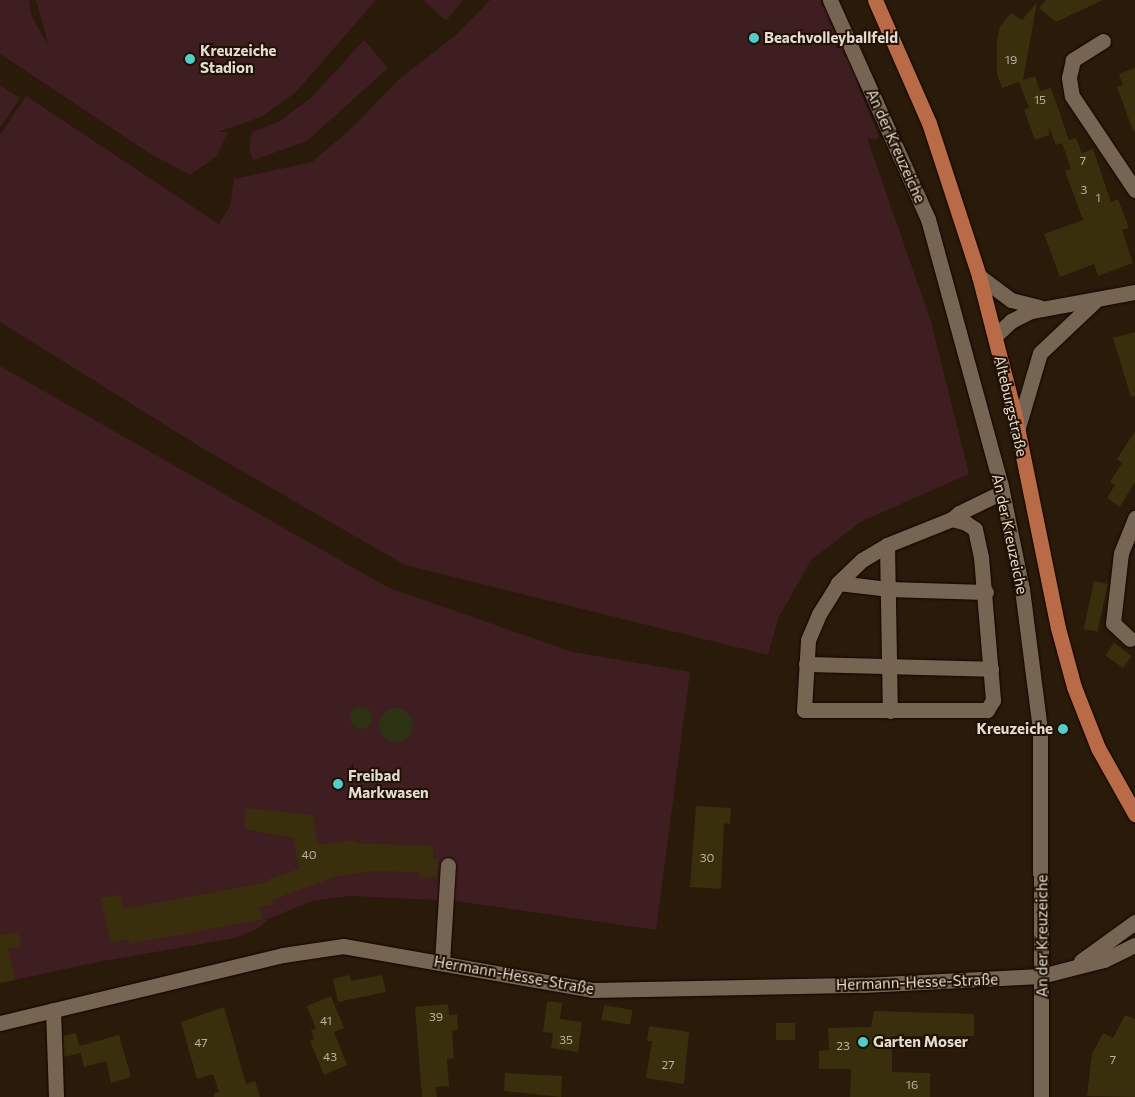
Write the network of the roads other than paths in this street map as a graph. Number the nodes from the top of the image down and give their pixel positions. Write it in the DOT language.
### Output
graph roads {
  1 [pos="830,0"];
  2 [pos="875,0"];
  3 [pos="1103,41"];
  4 [pos="1135,190"];
  5 [pos="979,276"];
  6 [pos="1135,292"];
  7 [pos="1095,301"];
  8 [pos="1043,307"];
  9 [pos="995,336"];
  10 [pos="1018,431"];
  11 [pos="1002,492"];
  12 [pos="1135,518"];
  13 [pos="952,519"];
  14 [pos="887,545"];
  15 [pos="838,583"];
  16 [pos="888,589"];
  17 [pos="986,592"];
  18 [pos="1130,639"];
  19 [pos="806,664"];
  20 [pos="890,667"];
  21 [pos="991,669"];
  22 [pos="890,711"];
  23 [pos="1125,800"];
  24 [pos="1135,814"];
  25 [pos="1135,822"];
  26 [pos="448,865"];
  27 [pos="1135,922"];
  28 [pos="1135,945"];
  29 [pos="442,962"];
  30 [pos="1071,968"];
  31 [pos="1041,976"];
  32 [pos="53,1010"];
  33 [pos="0,1022"];
  34 [pos="56,1097"];
  35 [pos="1041,1097"];
  1 -- 11 [label="street, An der Kreuzeiche"];
  2 -- 5 [label="main road, Alteburgstraße"];
  3 -- 4 [label="street"];
  5 -- 8 [label="street"];
  5 -- 9 [label="main road, Alteburgstraße"];
  6 -- 7 [label="street"];
  7 -- 8 [label="street"];
  7 -- 10 [label="street"];
  8 -- 9 [label="street"];
  9 -- 10 [label="main road, Alteburgstraße"];
  10 -- 23 [label="main road, Alteburgstraße"];
  11 -- 13 [label="street"];
  11 -- 31 [label="street, An der Kreuzeiche"];
  12 -- 18 [label="street"];
  13 -- 14 [label="street"];
  13 -- 17 [label="street"];
  14 -- 15 [label="street"];
  14 -- 16 [label="street"];
  15 -- 16 [label="street"];
  15 -- 19 [label="street"];
  16 -- 17 [label="street"];
  16 -- 20 [label="street"];
  17 -- 21 [label="street"];
  19 -- 20 [label="street"];
  19 -- 22 [label="street"];
  20 -- 21 [label="street"];
  20 -- 22 [label="street"];
  21 -- 22 [label="street"];
  23 -- 24 [label="main road, Alteburgstraße"];
  23 -- 25 [label="street"];
  26 -- 29 [label="street"];
  27 -- 30 [label="street, Hermann-Hesse-Straße"];
  28 -- 30 [label="street, Hermann-Hesse-Straße"];
  29 -- 31 [label="street, Hermann-Hesse-Straße"];
  29 -- 32 [label="street, Hermann-Hesse-Straße"];
  30 -- 31 [label="street, Hermann-Hesse-Straße"];
  31 -- 35 [label="street, An der Kreuzeiche"];
  32 -- 33 [label="street, Hermann-Hesse-Straße"];
  32 -- 34 [label="street"];
}
